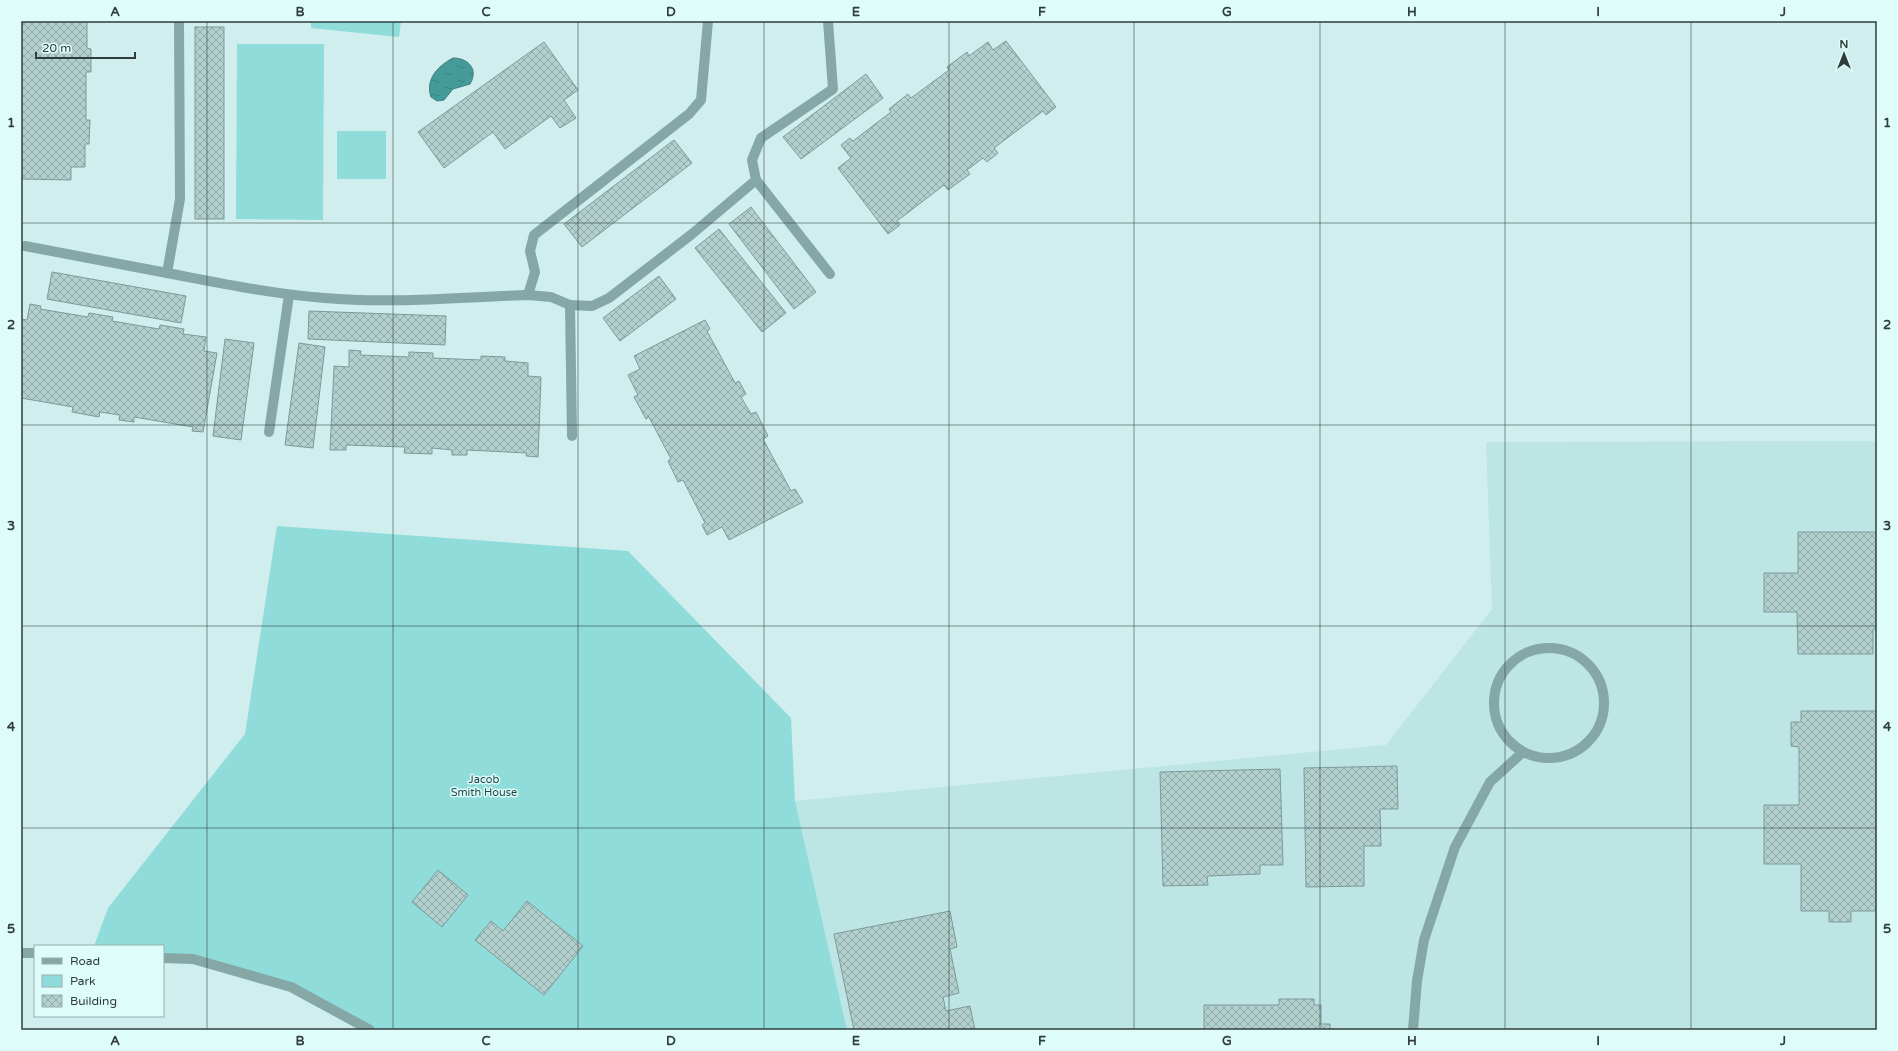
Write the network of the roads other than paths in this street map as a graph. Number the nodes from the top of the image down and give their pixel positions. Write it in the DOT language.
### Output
graph roads {
  1 [pos="178,21"];
  2 [pos="708,21"];
  3 [pos="828,21"];
  4 [pos="756,180"];
  5 [pos="25,246"];
  6 [pos="167,273"];
  7 [pos="830,274"];
  8 [pos="289,295"];
  9 [pos="528,295"];
  10 [pos="570,305"];
  11 [pos="269,432"];
  12 [pos="572,436"];
  13 [pos="1523,752"];
  14 [pos="21,953"];
  15 [pos="34,953"];
  16 [pos="164,958"];
  17 [pos="370,1030"];
  18 [pos="1413,1030"];
  1 -- 6 [label="street"];
  2 -- 9 [label="street"];
  3 -- 4 [label="street"];
  4 -- 7 [label="street"];
  4 -- 10 [label="street"];
  5 -- 6 [label="street"];
  6 -- 8 [label="street"];
  8 -- 9 [label="street"];
  8 -- 11 [label="street"];
  9 -- 10 [label="street"];
  10 -- 12 [label="street"];
  13 -- 13 [label="street"];
  13 -- 18 [label="street"];
  14 -- 15 [label="street"];
  16 -- 17 [label="street"];
}
